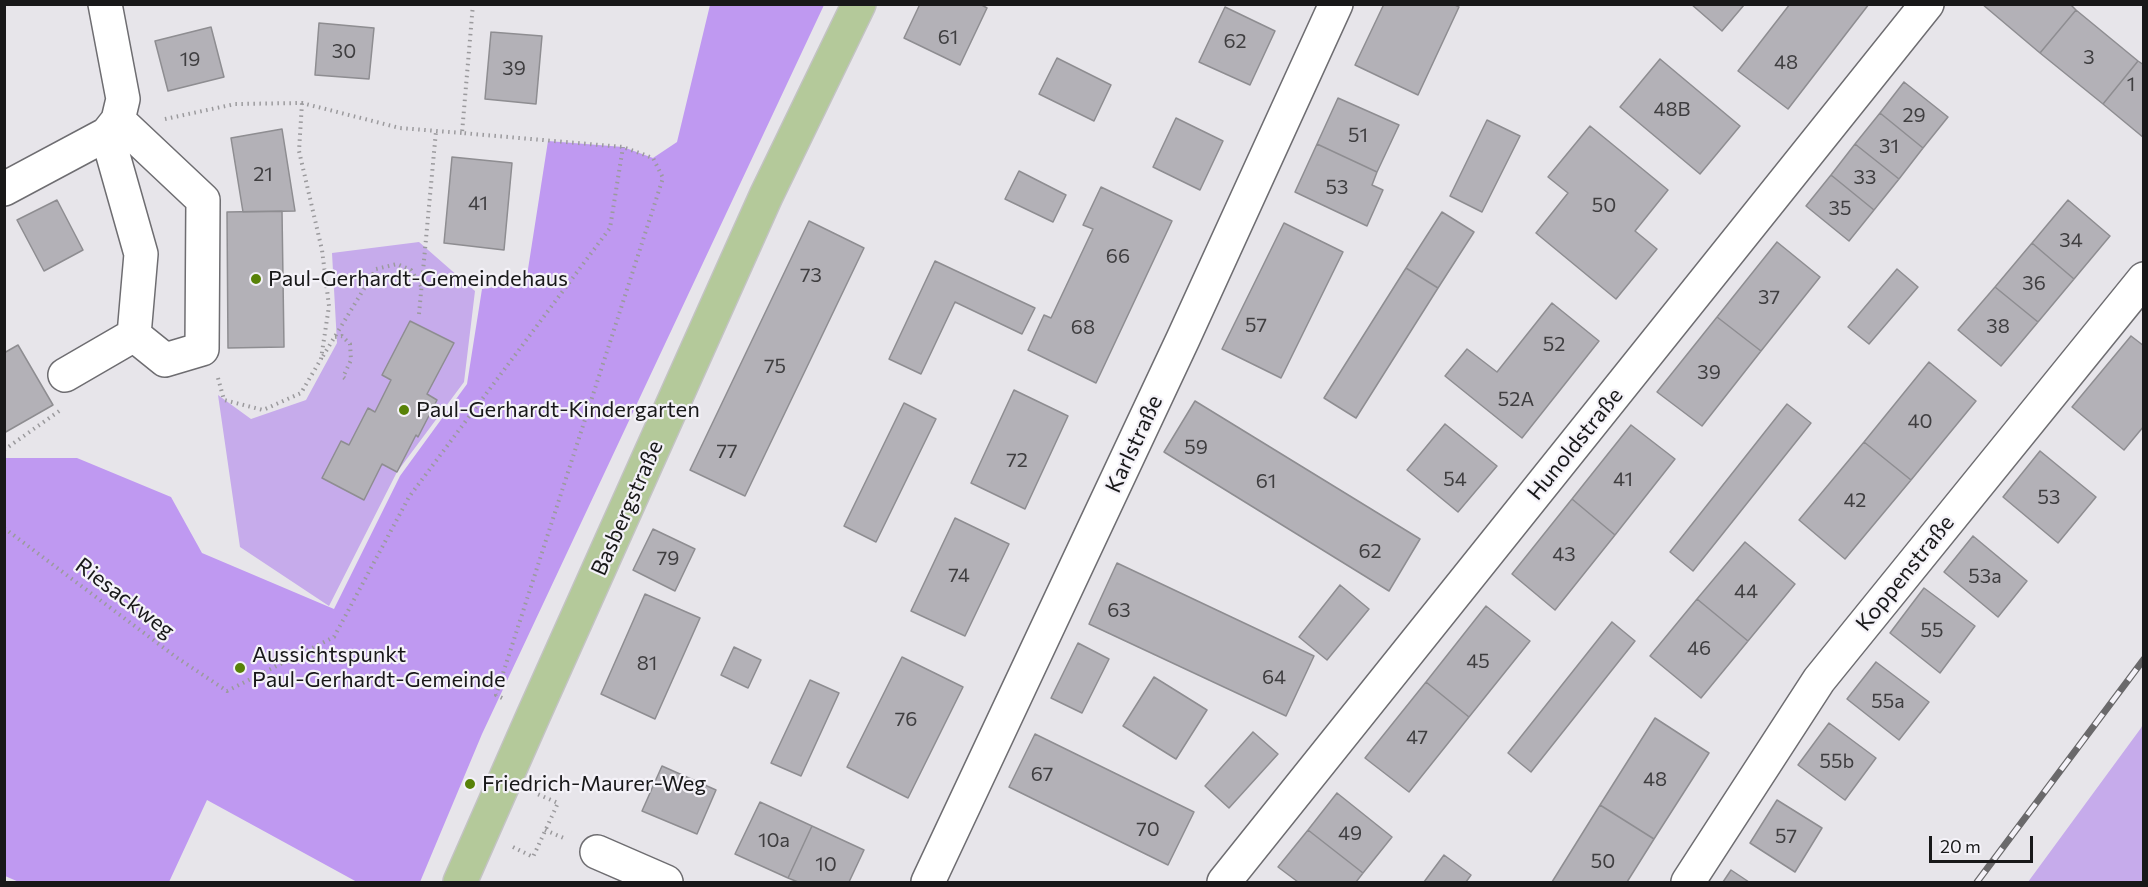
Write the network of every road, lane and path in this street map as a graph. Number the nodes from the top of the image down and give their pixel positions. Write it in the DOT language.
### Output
graph roads {
  1 [pos="105,4"];
  2 [pos="473,4"];
  3 [pos="860,4"];
  4 [pos="1336,4"];
  5 [pos="1927,4"];
  6 [pos="302,103"];
  7 [pos="163,119"];
  8 [pos="112,127"];
  9 [pos="436,131"];
  10 [pos="462,134"];
  11 [pos="623,147"];
  12 [pos="4,189"];
  13 [pos="2144,279"];
  14 [pos="422,288"];
  15 [pos="419,315"];
  16 [pos="134,335"];
  17 [pos="334,337"];
  18 [pos="202,349"];
  19 [pos="321,359"];
  20 [pos="65,375"];
  21 [pos="348,381"];
  22 [pos="4,450"];
  23 [pos="4,528"];
  24 [pos="534,714"];
  25 [pos="558,803"];
  26 [pos="597,852"];
  27 [pos="533,857"];
  28 [pos="460,882"];
  29 [pos="666,882"];
  30 [pos="928,882"];
  31 [pos="1224,882"];
  32 [pos="1688,882"];
  1 -- 8 [label="street"];
  2 -- 10 [label="path"];
  3 -- 24 [label="main road, Basbergstraße"];
  4 -- 30 [label="street, Karlstraße"];
  5 -- 31 [label="street, Hunoldstraße"];
  6 -- 7 [label="path"];
  6 -- 9 [label="path"];
  6 -- 19 [label="path"];
  8 -- 12 [label="street"];
  8 -- 16 [label="street"];
  8 -- 18 [label="street"];
  9 -- 10 [label="path"];
  9 -- 14 [label="path"];
  10 -- 11 [label="path"];
  11 -- 23 [label="path, Riesackweg"];
  11 -- 24 [label="path"];
  13 -- 32 [label="street, Koppenstraße"];
  14 -- 15 [label="path"];
  14 -- 17 [label="path"];
  16 -- 18 [label="street"];
  16 -- 20 [label="street"];
  17 -- 19 [label="path"];
  17 -- 21 [label="path"];
  18 -- 19 [label="path"];
  20 -- 22 [label="path"];
  24 -- 28 [label="main road, Basbergstraße"];
  25 -- 27 [label="path"];
  26 -- 29 [label="street"];
}
